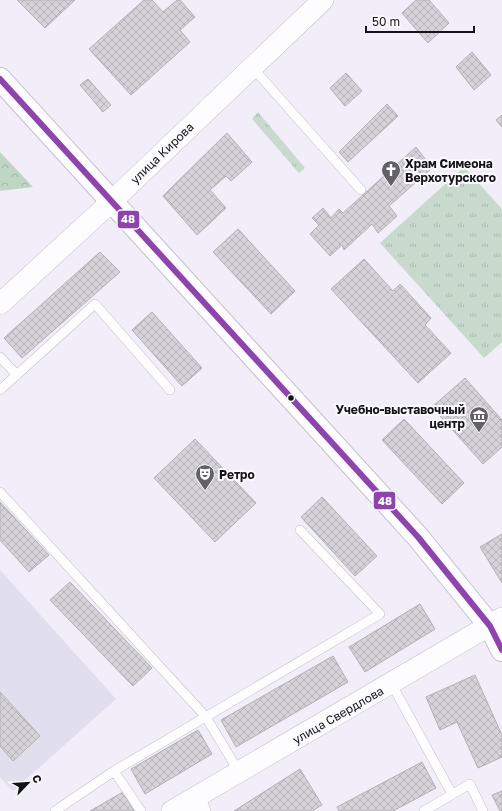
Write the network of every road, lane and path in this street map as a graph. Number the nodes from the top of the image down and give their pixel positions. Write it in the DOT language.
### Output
graph roads {
  1 [pos="323,0"];
  2 [pos="0,66"];
  3 [pos="252,67"];
  4 [pos="0,79"];
  5 [pos="361,190"];
  6 [pos="114,199"];
  7 [pos="0,304"];
  8 [pos="0,357"];
  9 [pos="16,375"];
  10 [pos="0,390"];
  11 [pos="170,390"];
  12 [pos="0,492"];
  13 [pos="300,530"];
  14 [pos="497,626"];
  15 [pos="502,650"];
  16 [pos="391,683"];
  17 [pos="206,717"];
  18 [pos="114,771"];
  19 [pos="239,772"];
  20 [pos="452,794"];
  21 [pos="199,804"];
  22 [pos="55,811"];
  23 [pos="141,811"];
  24 [pos="172,811"];
  25 [pos="424,811"];
  26 [pos="483,811"];
  1 -- 3 [label="street, улица Кирова"];
  2 -- 6 [label="main road"];
  3 -- 5 [label="lane"];
  3 -- 6 [label="street, улица Кирова"];
  4 -- 6 [label="main road"];
  6 -- 7 [label="street, улица Кирова"];
  6 -- 14 [label="main road"];
  8 -- 9 [label="lane"];
  9 -- 10 [label="lane"];
  9 -- 11 [label="lane"];
  12 -- 17 [label="lane"];
  13 -- 17 [label="lane"];
  14 -- 15 [label="main road"];
  14 -- 16 [label="street, улица Свердлова"];
  16 -- 19 [label="street, улица Свердлова"];
  16 -- 20 [label="lane"];
  17 -- 18 [label="lane"];
  17 -- 19 [label="lane"];
  18 -- 22 [label="lane"];
  18 -- 23 [label="lane"];
  19 -- 21 [label="street, улица Свердлова"];
  20 -- 25 [label="lane"];
  20 -- 26 [label="lane"];
  21 -- 24 [label="street, улица Свердлова"];
}
